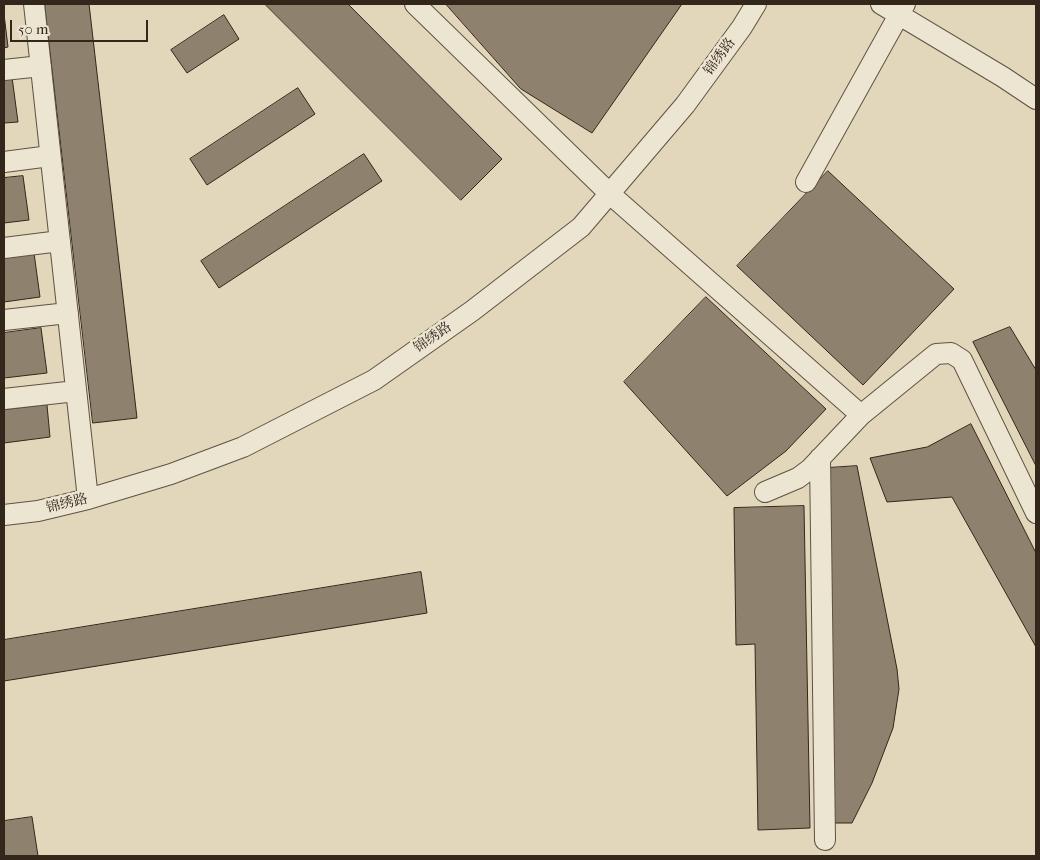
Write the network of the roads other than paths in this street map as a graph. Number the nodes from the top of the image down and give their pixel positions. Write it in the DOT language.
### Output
graph roads {
  1 [pos="34,4"];
  2 [pos="415,4"];
  3 [pos="756,4"];
  4 [pos="881,4"];
  5 [pos="902,9"];
  6 [pos="41,66"];
  7 [pos="4,70"];
  8 [pos="1036,100"];
  9 [pos="50,156"];
  10 [pos="4,162"];
  11 [pos="806,182"];
  12 [pos="610,194"];
  13 [pos="60,241"];
  14 [pos="4,248"];
  15 [pos="68,313"];
  16 [pos="4,320"];
  17 [pos="76,390"];
  18 [pos="4,399"];
  19 [pos="860,415"];
  20 [pos="820,458"];
  21 [pos="765,492"];
  22 [pos="88,499"];
  23 [pos="1036,513"];
  24 [pos="4,515"];
  25 [pos="824,840"];
  1 -- 6 [label="street"];
  2 -- 12 [label="street"];
  3 -- 12 [label="street, 锦绣路"];
  4 -- 5 [label="street"];
  5 -- 8 [label="street"];
  5 -- 11 [label="street"];
  6 -- 7 [label="street"];
  6 -- 9 [label="street"];
  9 -- 10 [label="street"];
  9 -- 13 [label="street"];
  12 -- 19 [label="street"];
  12 -- 22 [label="street, 锦绣路"];
  13 -- 14 [label="street"];
  13 -- 15 [label="street"];
  15 -- 16 [label="street"];
  15 -- 17 [label="street"];
  17 -- 18 [label="street"];
  17 -- 22 [label="street"];
  19 -- 20 [label="street"];
  19 -- 23 [label="street"];
  20 -- 21 [label="street"];
  20 -- 25 [label="street"];
  22 -- 24 [label="street, 锦绣路"];
}
